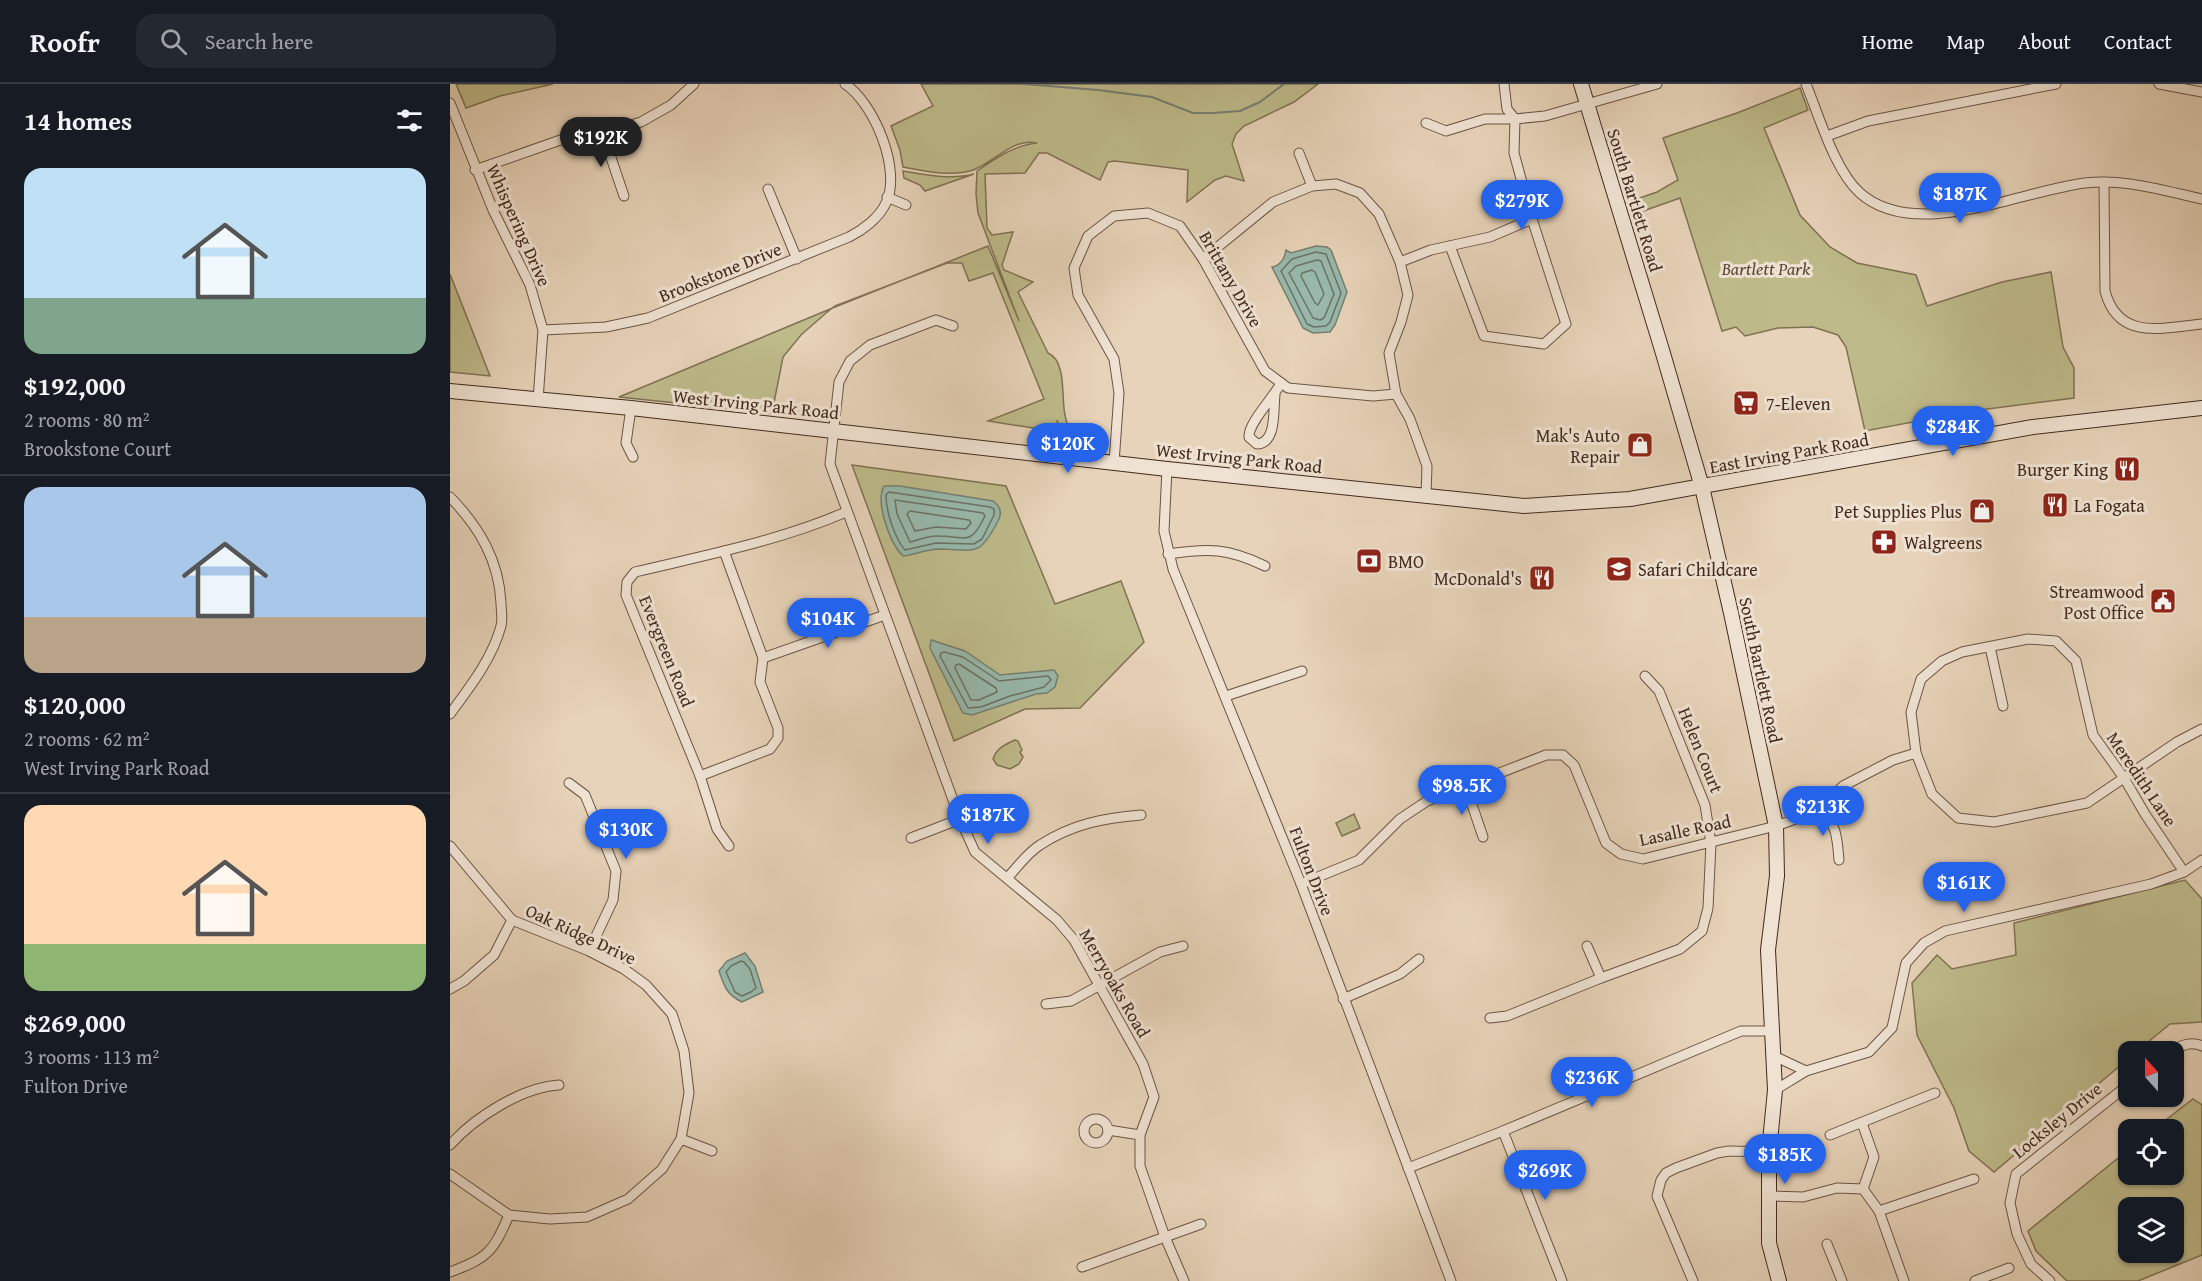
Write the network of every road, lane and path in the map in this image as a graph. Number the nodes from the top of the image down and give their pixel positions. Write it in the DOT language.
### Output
graph roads {
  1 [pos="694,84"];
  2 [pos="845,84"];
  3 [pos="1504,84"];
  4 [pos="1581,84"];
  5 [pos="1657,84"];
  6 [pos="1806,84"];
  7 [pos="2056,84"];
  8 [pos="2159,84"];
  9 [pos="2202,92"];
  10 [pos="450,103"];
  11 [pos="1587,106"];
  12 [pos="1515,119"];
  13 [pos="1426,123"];
  14 [pos="602,131"];
  15 [pos="1827,136"];
  16 [pos="1299,153"];
  17 [pos="475,170"];
  18 [pos="2104,182"];
  19 [pos="1312,186"];
  20 [pos="768,189"];
  21 [pos="624,196"];
  22 [pos="887,197"];
  23 [pos="2202,199"];
  24 [pos="906,205"];
  25 [pos="1532,219"];
  26 [pos="1450,246"];
  27 [pos="797,259"];
  28 [pos="1203,260"];
  29 [pos="1400,262"];
  30 [pos="2202,324"];
  31 [pos="952,326"];
  32 [pos="543,330"];
  33 [pos="1281,382"];
  34 [pos="450,391"];
  35 [pos="1396,394"];
  36 [pos="1275,395"];
  37 [pos="538,400"];
  38 [pos="631,408"];
  39 [pos="2202,408"];
  40 [pos="832,431"];
  41 [pos="633,457"];
  42 [pos="1114,463"];
  43 [pos="1167,469"];
  44 [pos="1702,487"];
  45 [pos="1426,495"];
  46 [pos="450,497"];
  47 [pos="846,512"];
  48 [pos="724,551"];
  49 [pos="1168,554"];
  50 [pos="1265,566"];
  51 [pos="885,615"];
  52 [pos="1990,647"];
  53 [pos="763,658"];
  54 [pos="1302,671"];
  55 [pos="1645,676"];
  56 [pos="1226,696"];
  57 [pos="2003,706"];
  58 [pos="450,714"];
  59 [pos="2202,729"];
  60 [pos="1916,753"];
  61 [pos="700,776"];
  62 [pos="2124,778"];
  63 [pos="568,783"];
  64 [pos="1466,787"];
  65 [pos="1820,808"];
  66 [pos="1141,815"];
  67 [pos="960,819"];
  68 [pos="1776,826"];
  69 [pos="1483,837"];
  70 [pos="911,838"];
  71 [pos="1712,843"];
  72 [pos="450,846"];
  73 [pos="729,846"];
  74 [pos="1841,855"];
  75 [pos="2202,860"];
  76 [pos="2184,872"];
  77 [pos="1007,878"];
  78 [pos="1301,884"];
  79 [pos="512,920"];
  80 [pos="1183,946"];
  81 [pos="1587,946"];
  82 [pos="589,951"];
  83 [pos="1419,959"];
  84 [pos="1601,978"];
  85 [pos="1101,986"];
  86 [pos="450,989"];
  87 [pos="1343,999"];
  88 [pos="1046,1004"];
  89 [pos="1490,1018"];
  90 [pos="1772,1031"];
  91 [pos="2184,1046"];
  92 [pos="2202,1046"];
  93 [pos="1773,1056"];
  94 [pos="1806,1071"];
  95 [pos="558,1085"];
  96 [pos="1775,1090"];
  97 [pos="1935,1093"];
  98 [pos="2118,1093"];
  99 [pos="1863,1123"];
  100 [pos="1108,1130"];
  101 [pos="1503,1131"];
  102 [pos="1140,1135"];
  103 [pos="1830,1135"];
  104 [pos="681,1139"];
  105 [pos="450,1144"];
  106 [pos="712,1151"];
  107 [pos="1769,1152"];
  108 [pos="1408,1168"];
  109 [pos="450,1174"];
  110 [pos="1974,1179"];
  111 [pos="1863,1189"];
  112 [pos="1770,1196"];
  113 [pos="1879,1211"];
  114 [pos="509,1215"];
  115 [pos="1201,1224"];
  116 [pos="1165,1237"];
  117 [pos="1827,1244"];
  118 [pos="1082,1267"];
  119 [pos="2009,1268"];
  120 [pos="450,1272"];
  121 [pos="1184,1281"];
  122 [pos="1451,1281"];
  123 [pos="1562,1281"];
  124 [pos="1693,1281"];
  125 [pos="1779,1281"];
  126 [pos="1842,1281"];
  127 [pos="1904,1281"];
  128 [pos="1975,1281"];
  129 [pos="2050,1281"];
  1 -- 14 [label="street"];
  2 -- 22 [label="street, Brookstone Drive"];
  3 -- 12 [label="street"];
  4 -- 11 [label="main road, South Bartlett Road"];
  5 -- 11 [label="street"];
  6 -- 15 [label="street"];
  7 -- 15 [label="street"];
  8 -- 9 [label="street"];
  10 -- 17 [label="street, Whispering Drive"];
  11 -- 12 [label="street"];
  11 -- 44 [label="main road, South Bartlett Road"];
  12 -- 13 [label="street"];
  12 -- 25 [label="street"];
  14 -- 17 [label="street"];
  14 -- 21 [label="street"];
  15 -- 18 [label="street"];
  16 -- 19 [label="street"];
  17 -- 32 [label="street, Whispering Drive"];
  18 -- 23 [label="street"];
  18 -- 30 [label="street"];
  19 -- 28 [label="street"];
  19 -- 29 [label="street"];
  20 -- 27 [label="street"];
  22 -- 24 [label="street"];
  22 -- 27 [label="street, Brookstone Drive"];
  25 -- 26 [label="street"];
  25 -- 26 [label="street"];
  26 -- 29 [label="street"];
  27 -- 32 [label="street, Brookstone Drive"];
  28 -- 33 [label="street, Brittany Drive"];
  28 -- 42 [label="street, Brittany Drive"];
  29 -- 35 [label="street"];
  31 -- 40 [label="street, Merryoaks Road"];
  32 -- 37 [label="street, Whispering Drive"];
  33 -- 35 [label="street, Brittany Drive"];
  33 -- 36 [label="street"];
  34 -- 37 [label="main road, West Irving Park Road"];
  35 -- 45 [label="street"];
  36 -- 36 [label="street"];
  37 -- 38 [label="main road, West Irving Park Road"];
  38 -- 40 [label="main road, West Irving Park Road"];
  38 -- 41 [label="street"];
  39 -- 44 [label="main road, East Irving Park Road"];
  40 -- 42 [label="main road, West Irving Park Road"];
  40 -- 47 [label="street, Merryoaks Road"];
  42 -- 43 [label="main road, West Irving Park Road"];
  43 -- 45 [label="main road, West Irving Park Road"];
  43 -- 49 [label="street, Fulton Drive"];
  44 -- 45 [label="main road, West Irving Park Road"];
  44 -- 68 [label="main road, South Bartlett Road"];
  46 -- 58 [label="street"];
  47 -- 48 [label="street, Evergreen Road"];
  47 -- 51 [label="street, Merryoaks Road"];
  48 -- 53 [label="street"];
  48 -- 61 [label="street, Evergreen Road"];
  49 -- 50 [label="street"];
  49 -- 56 [label="street, Fulton Drive"];
  51 -- 53 [label="street"];
  51 -- 67 [label="street, Merryoaks Road"];
  52 -- 57 [label="street"];
  52 -- 60 [label="street, Meredith Lane"];
  52 -- 62 [label="street, Meredith Lane"];
  53 -- 61 [label="street"];
  54 -- 56 [label="street"];
  55 -- 71 [label="street, Helen Court"];
  56 -- 78 [label="street, Fulton Drive"];
  59 -- 62 [label="street"];
  60 -- 62 [label="street"];
  60 -- 65 [label="street, Lasalle Road"];
  61 -- 73 [label="street, Evergreen Road"];
  62 -- 76 [label="street, Meredith Lane"];
  63 -- 82 [label="street"];
  64 -- 69 [label="street"];
  64 -- 71 [label="street, Lasalle Road"];
  64 -- 78 [label="street, Lasalle Road"];
  65 -- 68 [label="street, Lasalle Road"];
  65 -- 74 [label="street"];
  66 -- 77 [label="street"];
  67 -- 70 [label="street"];
  67 -- 77 [label="street, Merryoaks Road"];
  68 -- 71 [label="street, Lasalle Road"];
  68 -- 90 [label="main road, South Bartlett Road"];
  71 -- 84 [label="street, Helen Court"];
  72 -- 79 [label="street, Oak Ridge Drive"];
  75 -- 76 [label="street"];
  76 -- 94 [label="street"];
  77 -- 85 [label="street, Merryoaks Road"];
  78 -- 87 [label="street, Fulton Drive"];
  79 -- 82 [label="street, Oak Ridge Drive"];
  79 -- 86 [label="street"];
  80 -- 85 [label="street"];
  81 -- 84 [label="street"];
  82 -- 104 [label="street, Oak Ridge Drive"];
  83 -- 87 [label="street"];
  84 -- 89 [label="street, Helen Court"];
  85 -- 88 [label="street"];
  85 -- 102 [label="street, Merryoaks Road"];
  87 -- 108 [label="street, Fulton Drive"];
  90 -- 93 [label="main road, South Bartlett Road"];
  90 -- 101 [label="street"];
  91 -- 92 [label="street"];
  93 -- 94 [label="street"];
  93 -- 96 [label="main road, South Bartlett Road"];
  94 -- 96 [label="street"];
  95 -- 105 [label="street"];
  96 -- 107 [label="main road, South Bartlett Road"];
  97 -- 99 [label="street"];
  98 -- 129 [label="street, Locksley Drive"];
  99 -- 103 [label="street"];
  99 -- 111 [label="street"];
  100 -- 102 [label="street"];
  101 -- 108 [label="street"];
  101 -- 123 [label="street"];
  102 -- 116 [label="street, Merryoaks Road"];
  104 -- 106 [label="street"];
  104 -- 114 [label="street, Oak Ridge Drive"];
  107 -- 112 [label="main road, South Bartlett Road"];
  107 -- 124 [label="street"];
  108 -- 122 [label="street, Fulton Drive"];
  109 -- 114 [label="street, Oak Ridge Drive"];
  110 -- 113 [label="street"];
  111 -- 112 [label="street"];
  111 -- 113 [label="street"];
  112 -- 125 [label="main road, South Bartlett Road"];
  113 -- 127 [label="street"];
  114 -- 120 [label="street"];
  115 -- 116 [label="street"];
  116 -- 118 [label="street"];
  116 -- 121 [label="street, Merryoaks Road"];
  117 -- 126 [label="street"];
  119 -- 128 [label="street"];
}
